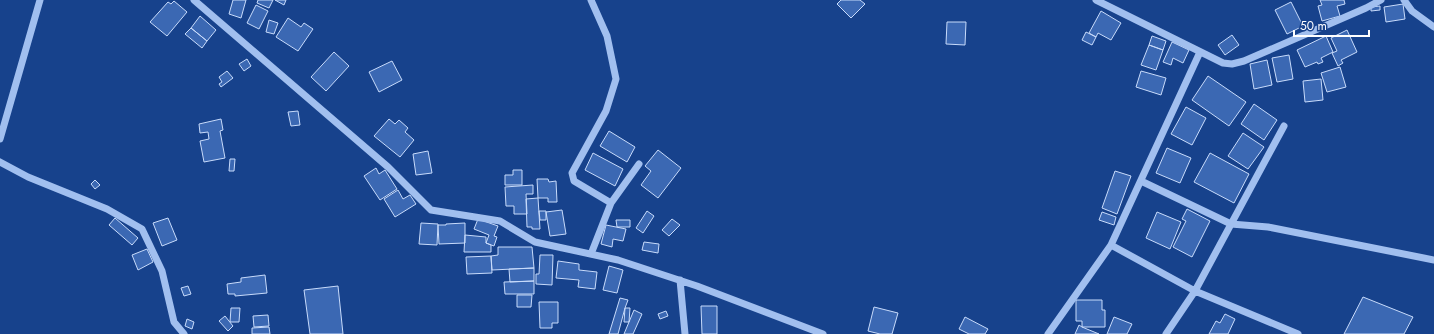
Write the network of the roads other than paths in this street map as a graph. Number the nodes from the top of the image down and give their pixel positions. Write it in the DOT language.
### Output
graph roads {
  1 [pos="40,0"];
  2 [pos="194,0"];
  3 [pos="591,0"];
  4 [pos="1096,0"];
  5 [pos="1381,0"];
  6 [pos="1404,0"];
  7 [pos="1434,27"];
  8 [pos="1200,52"];
  9 [pos="1284,126"];
  10 [pos="0,139"];
  11 [pos="0,162"];
  12 [pos="638,164"];
  13 [pos="1141,181"];
  14 [pos="611,204"];
  15 [pos="1231,224"];
  16 [pos="1111,245"];
  17 [pos="591,254"];
  18 [pos="1434,260"];
  19 [pos="680,280"];
  20 [pos="1195,291"];
  21 [pos="184,334"];
  22 [pos="685,334"];
  23 [pos="823,334"];
  24 [pos="1048,334"];
  25 [pos="1166,334"];
  26 [pos="1298,334"];
  1 -- 10 [label="street"];
  2 -- 17 [label="street"];
  3 -- 14 [label="street"];
  4 -- 8 [label="street"];
  5 -- 8 [label="street"];
  6 -- 7 [label="street"];
  8 -- 13 [label="street"];
  9 -- 15 [label="street"];
  11 -- 21 [label="street"];
  12 -- 14 [label="street"];
  13 -- 15 [label="street"];
  13 -- 16 [label="street"];
  14 -- 17 [label="street"];
  15 -- 18 [label="street"];
  15 -- 20 [label="street"];
  16 -- 20 [label="street"];
  16 -- 24 [label="street"];
  17 -- 19 [label="street"];
  19 -- 22 [label="street"];
  19 -- 23 [label="street"];
  20 -- 25 [label="street"];
  20 -- 26 [label="street"];
}
